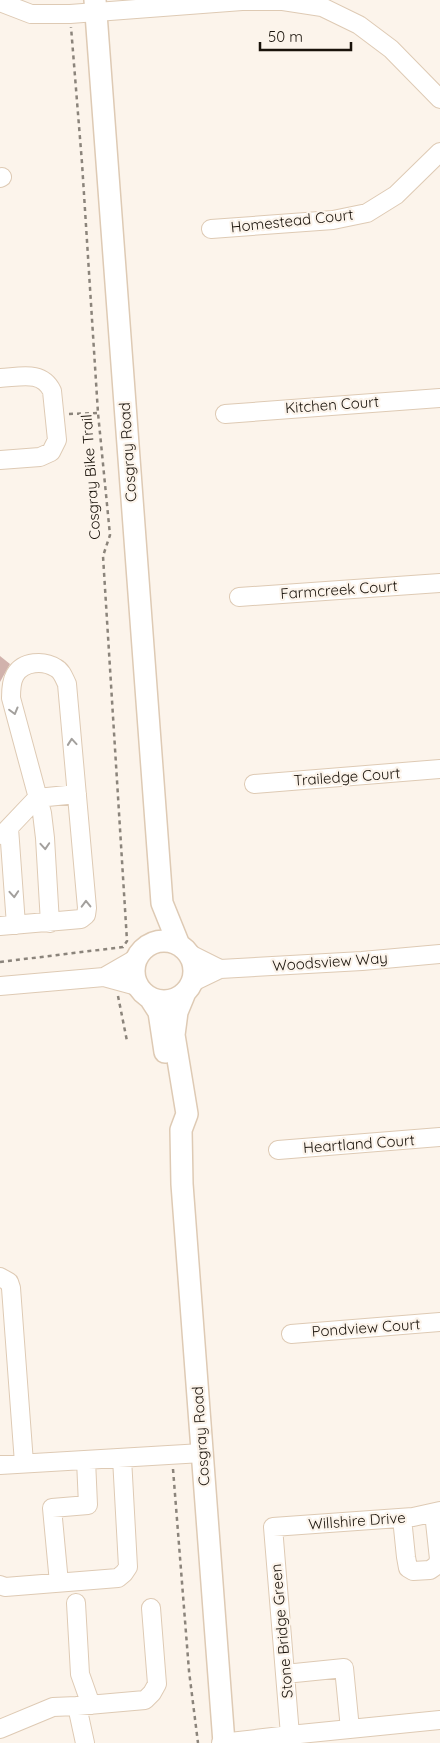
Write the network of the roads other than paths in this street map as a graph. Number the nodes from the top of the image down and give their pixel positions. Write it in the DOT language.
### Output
graph roads {
  1 [pos="0,2"];
  2 [pos="95,6"];
  3 [pos="440,99"];
  4 [pos="440,152"];
  5 [pos="211,230"];
  6 [pos="0,378"];
  7 [pos="440,398"];
  8 [pos="225,414"];
  9 [pos="0,460"];
  10 [pos="440,583"];
  11 [pos="239,598"];
  12 [pos="440,769"];
  13 [pos="254,784"];
  14 [pos="77,794"];
  15 [pos="37,798"];
  16 [pos="4,833"];
  17 [pos="162,904"];
  18 [pos="50,923"];
  19 [pos="8,926"];
  20 [pos="184,950"];
  21 [pos="142,952"];
  22 [pos="440,954"];
  23 [pos="220,969"];
  24 [pos="104,976"];
  25 [pos="0,986"];
  26 [pos="188,989"];
  27 [pos="143,992"];
  28 [pos="182,1130"];
  29 [pos="440,1138"];
  30 [pos="278,1150"];
  31 [pos="0,1277"];
  32 [pos="440,1322"];
  33 [pos="291,1334"];
  34 [pos="202,1453"];
  35 [pos="122,1458"];
  36 [pos="86,1460"];
  37 [pos="24,1464"];
  38 [pos="0,1465"];
  39 [pos="437,1512"];
  40 [pos="402,1518"];
  41 [pos="273,1527"];
  42 [pos="58,1582"];
  43 [pos="0,1585"];
  44 [pos="76,1604"];
  45 [pos="151,1608"];
  46 [pos="285,1674"];
  47 [pos="84,1706"];
  48 [pos="440,1720"];
  49 [pos="350,1728"];
  50 [pos="0,1729"];
  51 [pos="290,1735"];
  52 [pos="85,1743"];
  53 [pos="223,1743"];
  1 -- 2 [label="street"];
  2 -- 3 [label="street"];
  2 -- 17 [label="main road, Cosgray Road"];
  4 -- 5 [label="street, Homestead Court"];
  6 -- 9 [label="street"];
  7 -- 8 [label="street, Kitchen Court"];
  10 -- 11 [label="street, Farmcreek Court"];
  12 -- 13 [label="street, Trailedge Court"];
  14 -- 15 [label="street"];
  14 -- 15 [label="street, one-way"];
  18 -- 14 [label="street, one-way"];
  15 -- 16 [label="street"];
  15 -- 18 [label="street, one-way"];
  16 -- 19 [label="street, one-way"];
  17 -- 20 [label="main road, Cosgray Road"];
  17 -- 21 [label="main road, Cosgray Road"];
  18 -- 19 [label="street"];
  20 -- 21 [label="main road"];
  20 -- 23 [label="street, Woodsview Way"];
  20 -- 26 [label="main road"];
  21 -- 24 [label="street"];
  21 -- 27 [label="main road"];
  22 -- 23 [label="street, Woodsview Way"];
  23 -- 26 [label="street, Woodsview Way"];
  24 -- 25 [label="street"];
  24 -- 27 [label="street"];
  26 -- 27 [label="main road"];
  26 -- 28 [label="main road, Cosgray Road"];
  27 -- 28 [label="main road, Cosgray Road"];
  28 -- 34 [label="main road, Cosgray Road"];
  29 -- 30 [label="street, Heartland Court"];
  31 -- 37 [label="street"];
  32 -- 33 [label="street, Pondview Court"];
  34 -- 35 [label="street"];
  34 -- 53 [label="main road, Cosgray Road"];
  35 -- 36 [label="street"];
  35 -- 42 [label="street"];
  36 -- 37 [label="street"];
  36 -- 42 [label="street"];
  37 -- 38 [label="street"];
  39 -- 40 [label="street, Willshire Drive"];
  39 -- 40 [label="street"];
  40 -- 41 [label="street, Willshire Drive"];
  41 -- 46 [label="street, Stone Bridge Green"];
  42 -- 43 [label="street"];
  44 -- 47 [label="street"];
  45 -- 47 [label="street"];
  46 -- 49 [label="street"];
  46 -- 51 [label="street, Stone Bridge Green"];
  47 -- 50 [label="street"];
  47 -- 52 [label="street"];
  48 -- 49 [label="street"];
  49 -- 51 [label="street"];
  51 -- 53 [label="street"];
}
